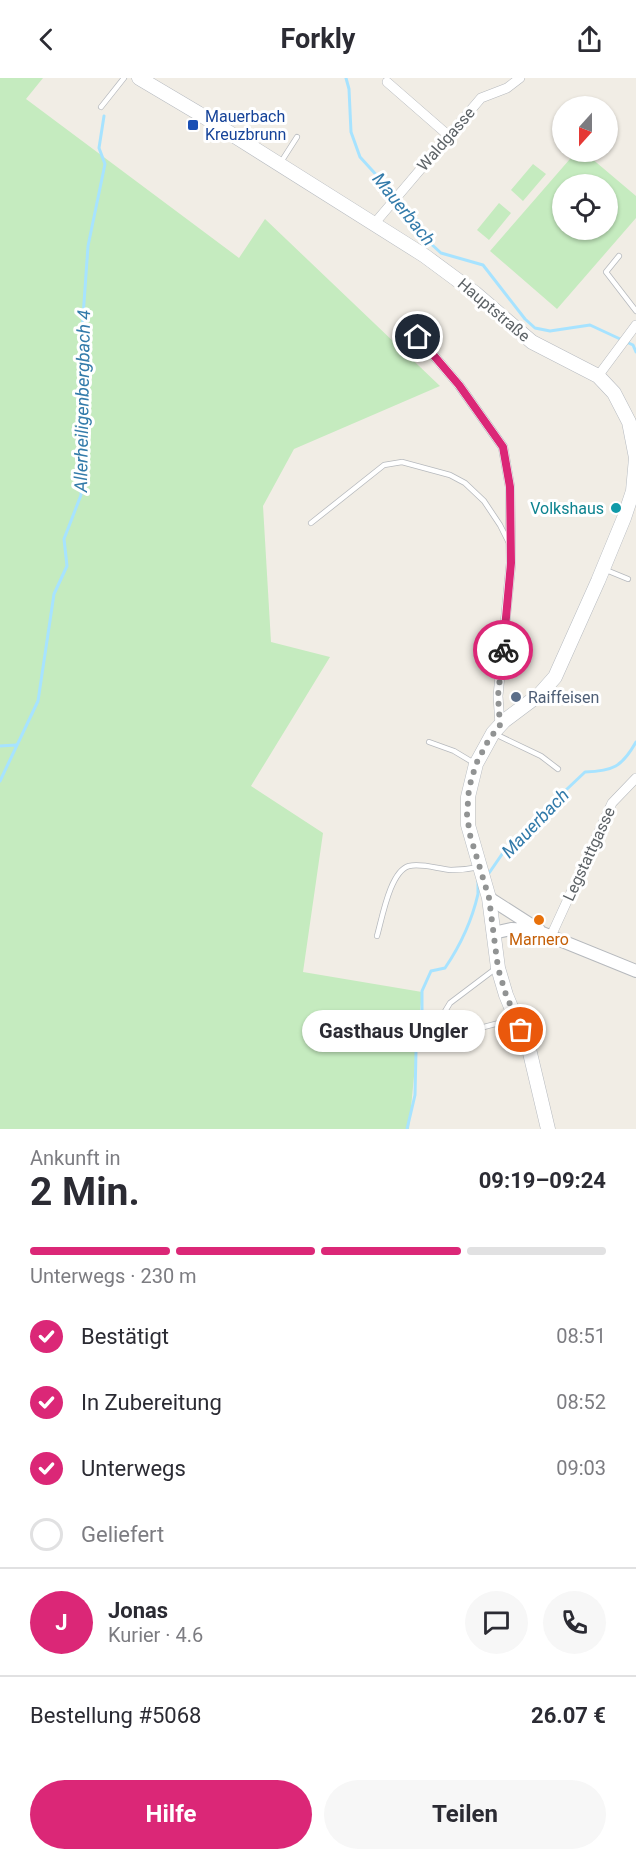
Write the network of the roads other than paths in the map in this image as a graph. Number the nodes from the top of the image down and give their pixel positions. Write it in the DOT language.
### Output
graph roads {
  1 [pos="124,78"];
  2 [pos="139,78"];
  3 [pos="520,78"];
  4 [pos="387,82"];
  5 [pos="101,107"];
  6 [pos="449,136"];
  7 [pos="297,137"];
  8 [pos="280,164"];
  9 [pos="374,224"];
  10 [pos="620,256"];
  11 [pos="636,311"];
  12 [pos="636,325"];
  13 [pos="418,337"];
  14 [pos="598,376"];
  15 [pos="311,523"];
  16 [pos="511,548"];
  17 [pos="603,569"];
  18 [pos="627,579"];
  19 [pos="496,729"];
  20 [pos="429,742"];
  21 [pos="476,764"];
  22 [pos="558,769"];
  23 [pos="636,778"];
  24 [pos="482,874"];
  25 [pos="489,898"];
  26 [pos="494,933"];
  27 [pos="547,934"];
  28 [pos="377,936"];
  29 [pos="498,968"];
  30 [pos="636,971"];
  31 [pos="516,1018"];
  32 [pos="548,1129"];
  1 -- 5 [label="lane"];
  2 -- 8 [label="main road, Hauptstraße"];
  3 -- 6 [label="street, Waldgasse"];
  4 -- 6 [label="street"];
  6 -- 9 [label="street, Waldgasse"];
  7 -- 8 [label="lane"];
  8 -- 9 [label="main road, Hauptstraße"];
  9 -- 14 [label="main road, Hauptstraße"];
  10 -- 11 [label="lane"];
  12 -- 14 [label="street"];
  13 -- 16 [label="street"];
  14 -- 17 [label="main road, Hauptstraße"];
  15 -- 16 [label="lane"];
  16 -- 19 [label="street"];
  17 -- 18 [label="lane"];
  17 -- 19 [label="main road, Hauptstraße"];
  19 -- 21 [label="main road, Hauptstraße"];
  19 -- 22 [label="lane"];
  20 -- 21 [label="lane"];
  21 -- 24 [label="main road, Hauptstraße"];
  23 -- 27 [label="street, Legstattgasse"];
  24 -- 25 [label="main road, Hauptstraße"];
  24 -- 28 [label="lane"];
  25 -- 26 [label="main road, Hauptstraße"];
  25 -- 27 [label="street"];
  26 -- 27 [label="street"];
  26 -- 29 [label="main road, Hauptstraße"];
  27 -- 30 [label="street"];
  29 -- 31 [label="main road, Hauptstraße"];
  29 -- 31 [label="lane"];
  31 -- 32 [label="main road, Hauptstraße"];
}
